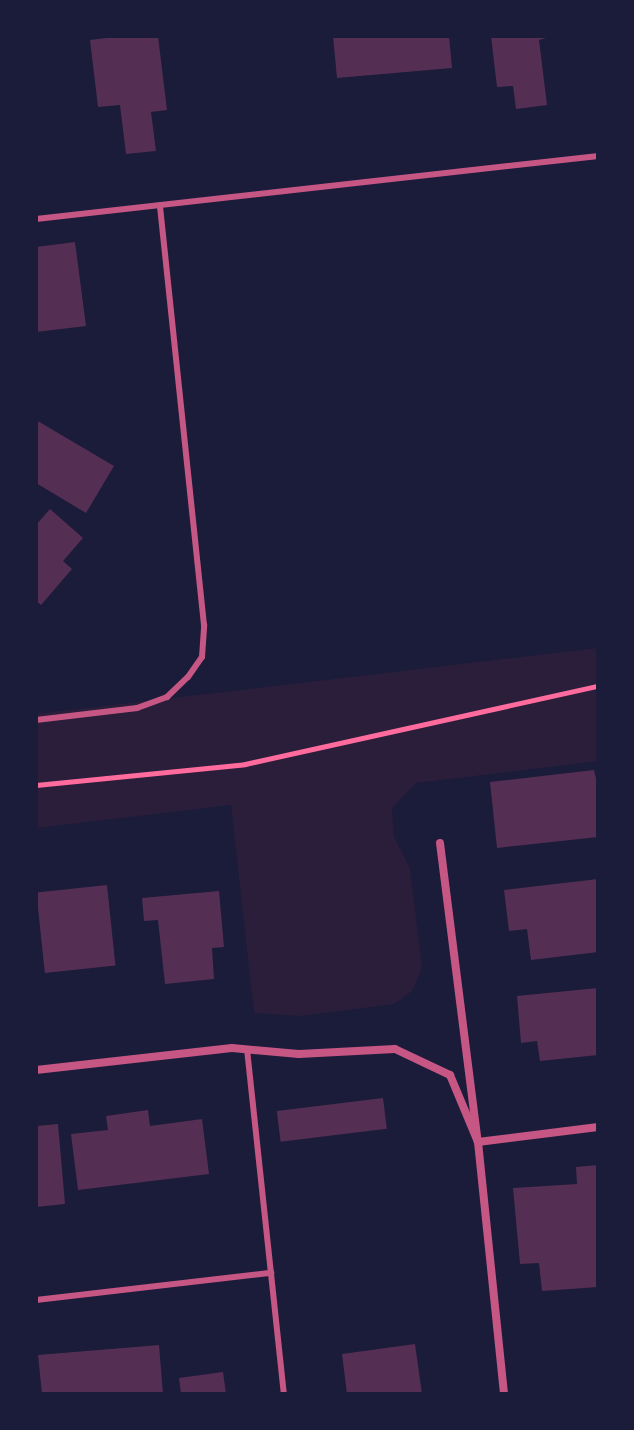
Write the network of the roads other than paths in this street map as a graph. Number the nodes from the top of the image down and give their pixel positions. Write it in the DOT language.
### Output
graph roads {
  1 [pos="598,156"];
  2 [pos="160,205"];
  3 [pos="36,219"];
  4 [pos="36,720"];
  5 [pos="440,843"];
  6 [pos="247,1049"];
  7 [pos="36,1070"];
  8 [pos="598,1127"];
  9 [pos="478,1142"];
  10 [pos="271,1273"];
  11 [pos="36,1300"];
  12 [pos="284,1394"];
  13 [pos="504,1394"];
  1 -- 2 [label="lane"];
  2 -- 3 [label="lane"];
  2 -- 4 [label="lane"];
  5 -- 9 [label="street"];
  6 -- 7 [label="street"];
  6 -- 9 [label="street"];
  6 -- 10 [label="lane"];
  8 -- 9 [label="street"];
  9 -- 13 [label="street"];
  10 -- 11 [label="lane"];
  10 -- 12 [label="lane"];
}
